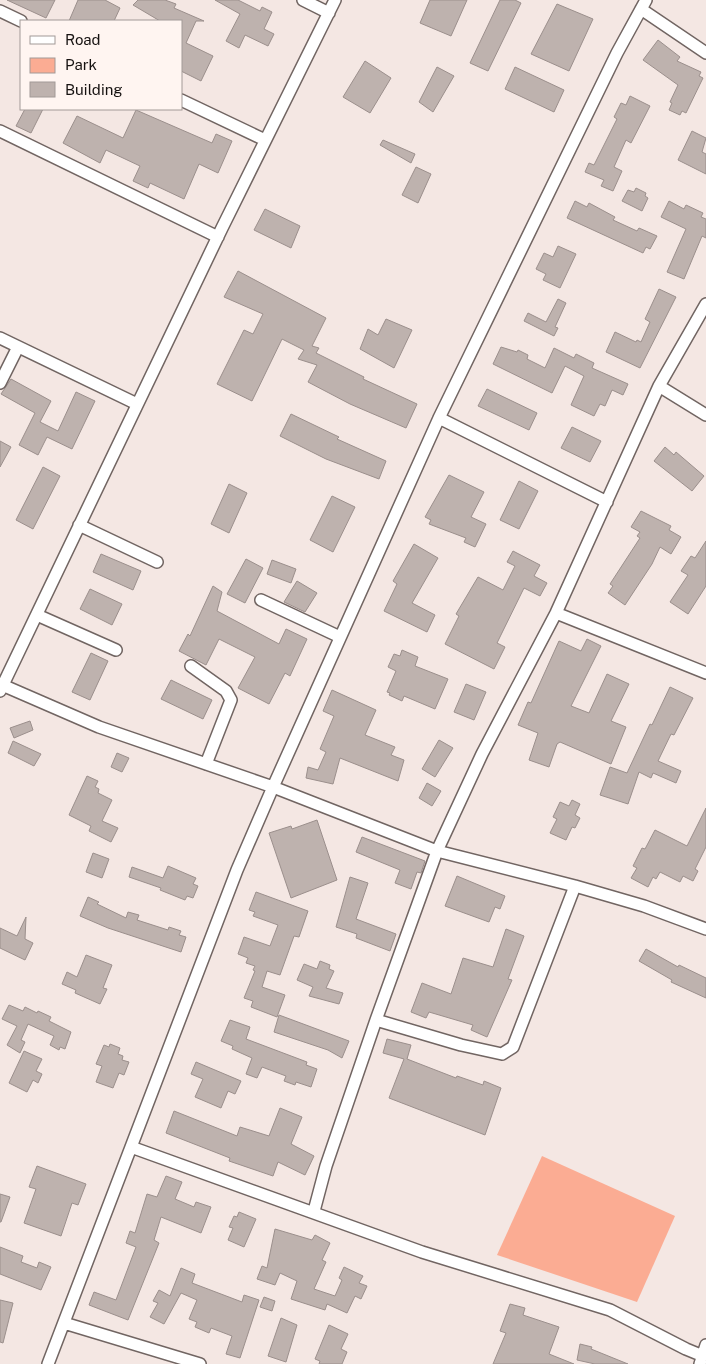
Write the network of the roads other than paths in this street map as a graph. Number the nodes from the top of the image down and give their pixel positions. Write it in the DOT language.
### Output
graph roads {
  1 [pos="303,0"];
  2 [pos="335,0"];
  3 [pos="643,5"];
  4 [pos="0,11"];
  5 [pos="329,13"];
  6 [pos="20,21"];
  7 [pos="706,54"];
  8 [pos="182,100"];
  9 [pos="0,131"];
  10 [pos="266,140"];
  11 [pos="218,237"];
  12 [pos="706,304"];
  13 [pos="0,338"];
  14 [pos="18,347"];
  15 [pos="0,383"];
  16 [pos="659,386"];
  17 [pos="138,404"];
  18 [pos="706,415"];
  19 [pos="439,418"];
  20 [pos="608,502"];
  21 [pos="79,525"];
  22 [pos="157,562"];
  23 [pos="261,600"];
  24 [pos="556,612"];
  25 [pos="37,615"];
  26 [pos="340,636"];
  27 [pos="116,650"];
  28 [pos="191,666"];
  29 [pos="706,673"];
  30 [pos="1,686"];
  31 [pos="206,764"];
  32 [pos="273,788"];
  33 [pos="437,851"];
  34 [pos="575,886"];
  35 [pos="706,929"];
  36 [pos="376,1020"];
  37 [pos="131,1147"];
  38 [pos="314,1211"];
  39 [pos="64,1323"];
  40 [pos="703,1355"];
  41 [pos="48,1364"];
  42 [pos="200,1364"];
  1 -- 5 [label="street"];
  2 -- 5 [label="street"];
  3 -- 7 [label="street"];
  3 -- 19 [label="street"];
  4 -- 6 [label="street"];
  5 -- 10 [label="street"];
  8 -- 10 [label="street"];
  9 -- 11 [label="street"];
  10 -- 11 [label="street"];
  11 -- 17 [label="street"];
  12 -- 16 [label="street"];
  13 -- 14 [label="street"];
  14 -- 15 [label="street"];
  14 -- 17 [label="street"];
  16 -- 18 [label="street"];
  16 -- 20 [label="street"];
  17 -- 21 [label="street"];
  19 -- 20 [label="street"];
  19 -- 26 [label="street"];
  20 -- 24 [label="street"];
  21 -- 22 [label="street"];
  21 -- 25 [label="street"];
  23 -- 26 [label="street"];
  24 -- 29 [label="street"];
  24 -- 33 [label="street"];
  25 -- 27 [label="street"];
  25 -- 30 [label="street"];
  26 -- 32 [label="street"];
  28 -- 31 [label="street"];
  30 -- 31 [label="street"];
  31 -- 32 [label="street"];
  32 -- 33 [label="street"];
  32 -- 37 [label="street"];
  33 -- 34 [label="street"];
  33 -- 36 [label="street"];
  34 -- 35 [label="street"];
  34 -- 36 [label="street"];
  36 -- 38 [label="street"];
  37 -- 38 [label="street"];
  37 -- 39 [label="street"];
  38 -- 40 [label="street"];
  39 -- 41 [label="street"];
  39 -- 42 [label="street"];
}
